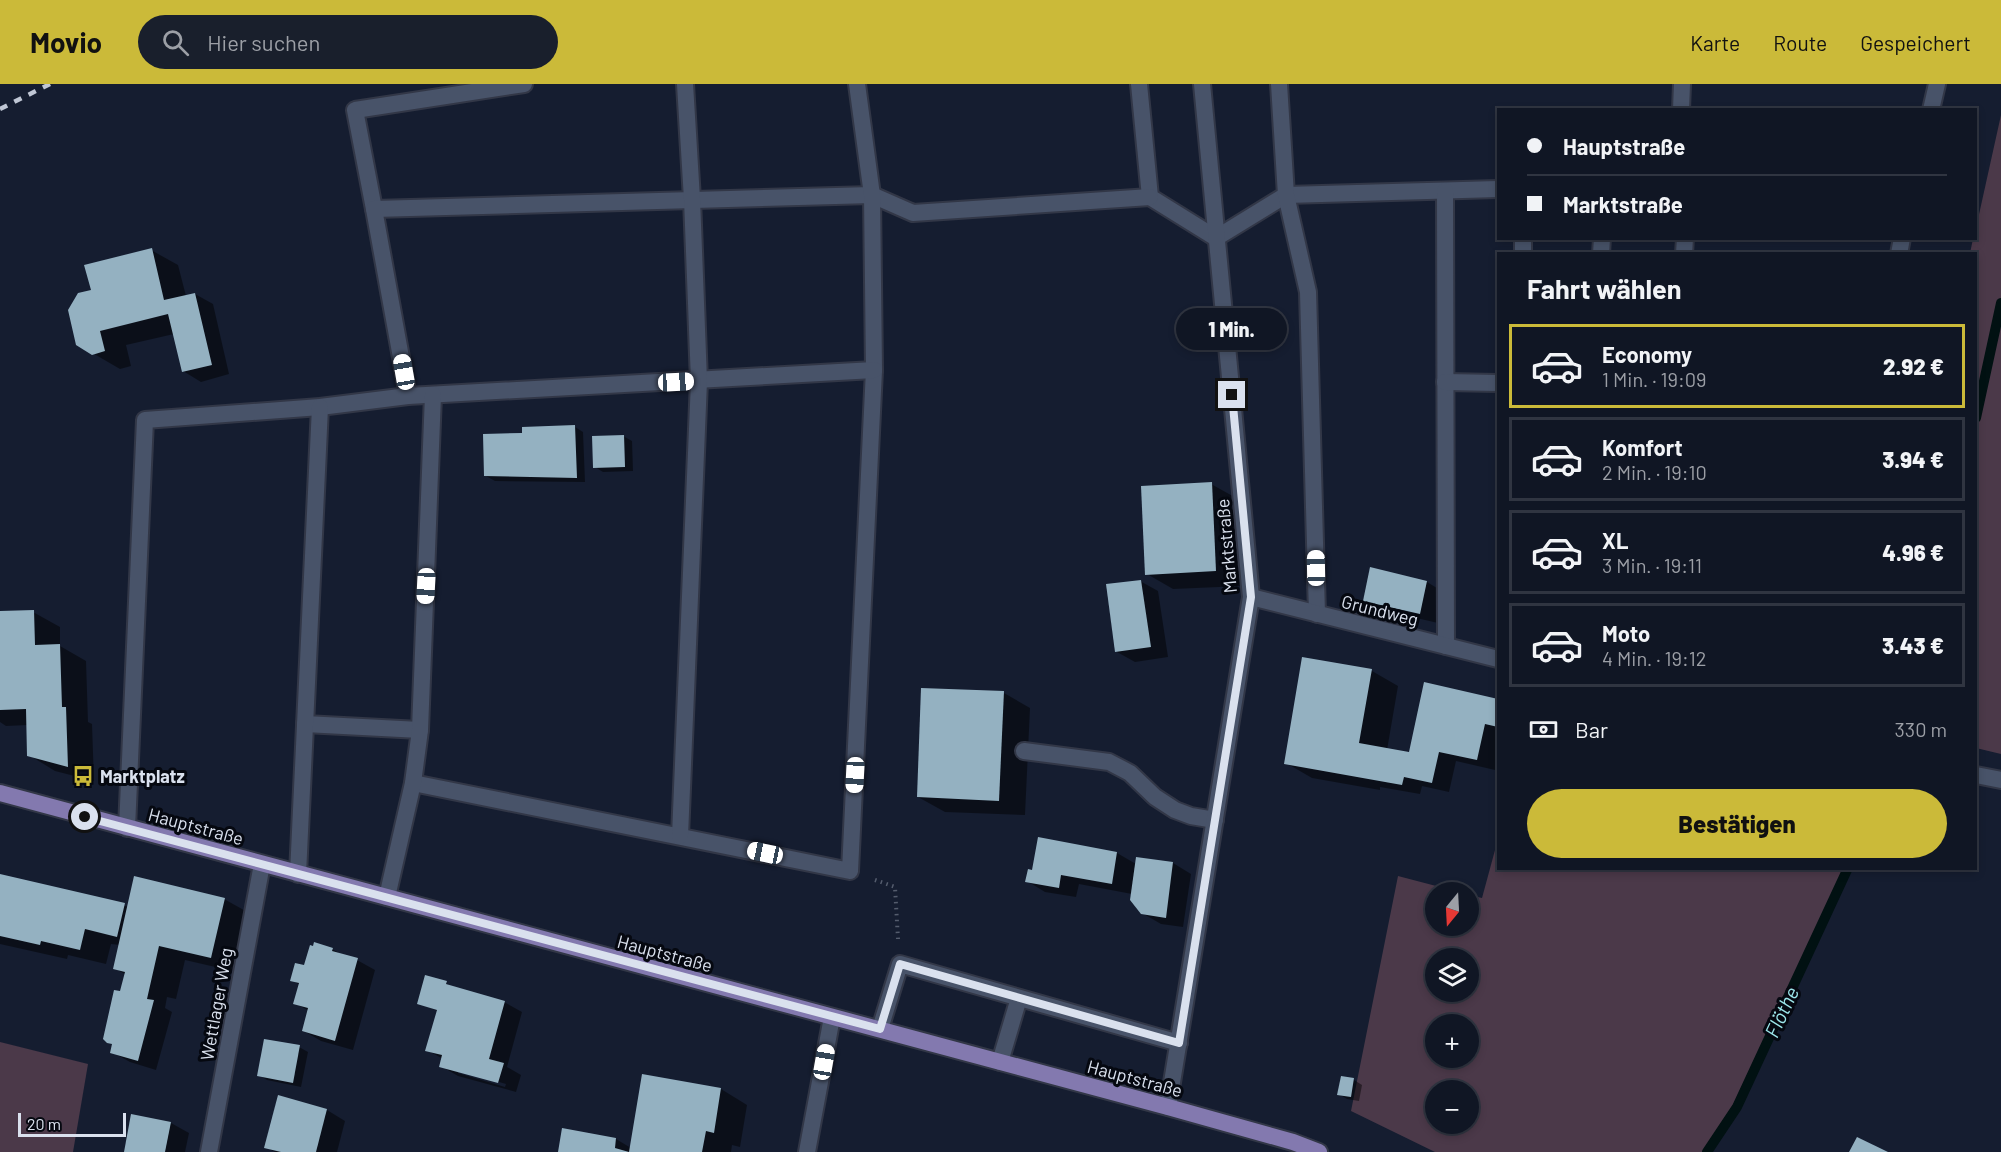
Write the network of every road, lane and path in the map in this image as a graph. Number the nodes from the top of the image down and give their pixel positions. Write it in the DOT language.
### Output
graph roads {
  1 [pos="524,84"];
  2 [pos="685,84"];
  3 [pos="857,84"];
  4 [pos="1139,84"];
  5 [pos="1202,84"];
  6 [pos="1279,84"];
  7 [pos="1682,84"];
  8 [pos="1937,84"];
  9 [pos="1681,108"];
  10 [pos="1931,108"];
  11 [pos="1497,189"];
  12 [pos="1445,191"];
  13 [pos="872,195"];
  14 [pos="1286,195"];
  15 [pos="1150,197"];
  16 [pos="692,199"];
  17 [pos="374,209"];
  18 [pos="1216,238"];
  19 [pos="874,370"];
  20 [pos="699,381"];
  21 [pos="1445,382"];
  22 [pos="1497,383"];
  23 [pos="433,395"];
  24 [pos="408,396"];
  25 [pos="320,407"];
  26 [pos="1251,597"];
  27 [pos="1317,614"];
  28 [pos="1446,646"];
  29 [pos="1497,659"];
  30 [pos="305,724"];
  31 [pos="420,730"];
  32 [pos="1024,751"];
  33 [pos="1977,775"];
  34 [pos="2001,780"];
  35 [pos="413,783"];
  36 [pos="0,794"];
  37 [pos="1215,819"];
  38 [pos="127,828"];
  39 [pos="680,836"];
  40 [pos="262,864"];
  41 [pos="850,871"];
  42 [pos="298,874"];
  43 [pos="387,897"];
  44 [pos="900,964"];
  45 [pos="1019,998"];
  46 [pos="832,1017"];
  47 [pos="880,1029"];
  48 [pos="1179,1043"];
  49 [pos="1000,1062"];
  50 [pos="1168,1107"];
  51 [pos="1293,1147"];
  52 [pos="209,1152"];
  53 [pos="807,1152"];
  54 [pos="1319,1152"];
  1 -- 17 [label="street"];
  2 -- 16 [label="street"];
  3 -- 13 [label="street"];
  4 -- 15 [label="street"];
  5 -- 18 [label="street, Marktstraße"];
  6 -- 14 [label="street"];
  7 -- 9 [label="street"];
  8 -- 10 [label="street"];
  11 -- 12 [label="street"];
  12 -- 14 [label="street"];
  12 -- 21 [label="street"];
  13 -- 15 [label="street"];
  13 -- 16 [label="street"];
  13 -- 19 [label="street"];
  14 -- 18 [label="street"];
  14 -- 27 [label="street"];
  15 -- 18 [label="street"];
  16 -- 17 [label="street"];
  16 -- 20 [label="street"];
  17 -- 24 [label="street"];
  18 -- 26 [label="street, Marktstraße"];
  19 -- 20 [label="street"];
  19 -- 41 [label="street"];
  20 -- 23 [label="street"];
  20 -- 39 [label="street"];
  21 -- 22 [label="street"];
  21 -- 28 [label="street"];
  23 -- 24 [label="street"];
  23 -- 31 [label="street"];
  24 -- 25 [label="street"];
  25 -- 30 [label="street"];
  25 -- 38 [label="street"];
  26 -- 27 [label="street, Grundweg"];
  26 -- 37 [label="street, Marktstraße"];
  27 -- 28 [label="street, Grundweg"];
  28 -- 29 [label="street, Grundweg"];
  30 -- 31 [label="street"];
  30 -- 42 [label="street"];
  31 -- 35 [label="street"];
  32 -- 37 [label="street"];
  33 -- 34 [label="street"];
  35 -- 39 [label="street"];
  35 -- 43 [label="street"];
  36 -- 38 [label="main road, Hauptstraße"];
  37 -- 48 [label="street, Marktstraße"];
  38 -- 40 [label="main road, Hauptstraße"];
  39 -- 41 [label="street"];
  40 -- 42 [label="main road, Hauptstraße"];
  40 -- 52 [label="street, Wettlager Weg"];
  41 -- 44 [label="path"];
  42 -- 43 [label="main road, Hauptstraße"];
  43 -- 46 [label="main road, Hauptstraße"];
  44 -- 45 [label="street"];
  44 -- 47 [label="street"];
  45 -- 48 [label="street"];
  45 -- 49 [label="street"];
  46 -- 47 [label="main road, Hauptstraße"];
  46 -- 53 [label="street"];
  47 -- 49 [label="main road, Hauptstraße"];
  48 -- 50 [label="street, Marktstraße"];
  49 -- 50 [label="main road, Hauptstraße"];
  50 -- 51 [label="main road, Hauptstraße"];
  51 -- 54 [label="main road, Hauptstraße"];
}
